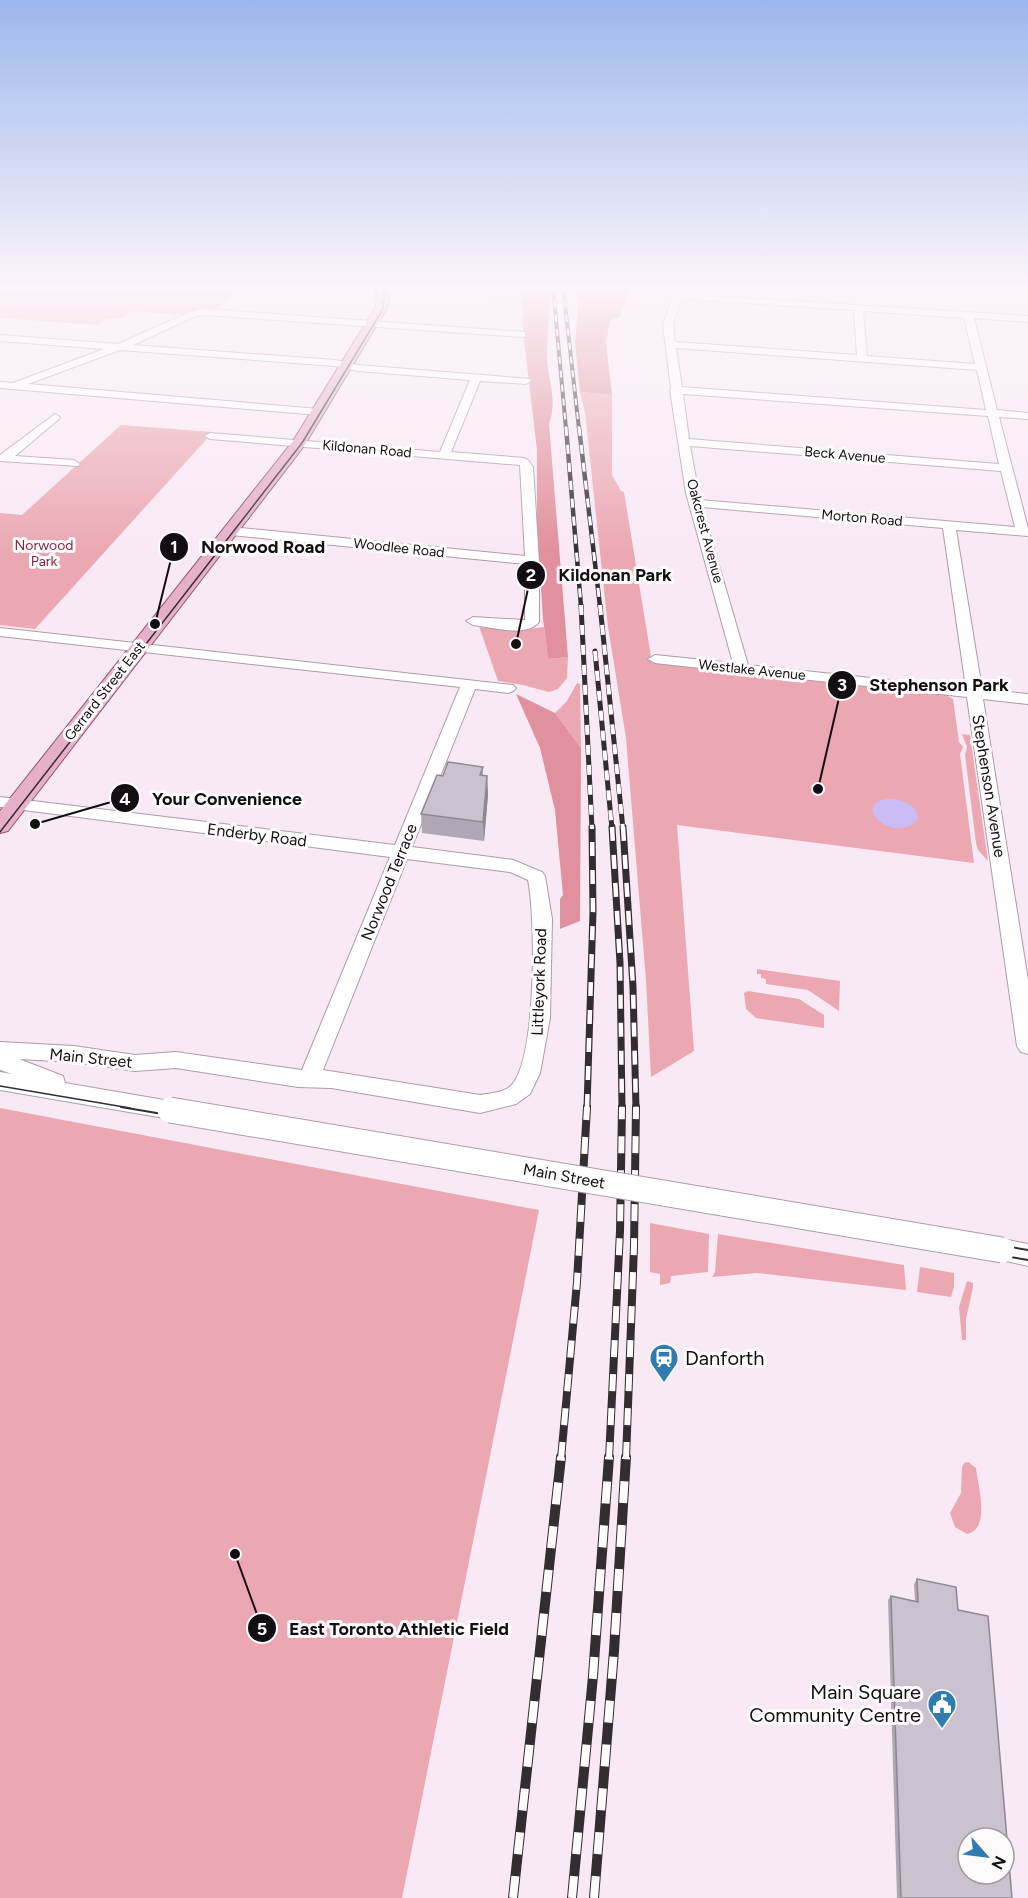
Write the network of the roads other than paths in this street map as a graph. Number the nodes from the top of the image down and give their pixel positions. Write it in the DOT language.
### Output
graph roads {
  1 [pos="42,376"];
  2 [pos="340,376"];
  3 [pos="450,376"];
  4 [pos="673,376"];
  5 [pos="982,376"];
  6 [pos="476,378"];
  7 [pos="526,381"];
  8 [pos="0,385"];
  9 [pos="14,386"];
  10 [pos="675,390"];
  11 [pos="319,412"];
  12 [pos="992,414"];
  13 [pos="1028,416"];
  14 [pos="55,417"];
  15 [pos="210,436"];
  16 [pos="684,442"];
  17 [pos="299,443"];
  18 [pos="444,456"];
  19 [pos="3,457"];
  20 [pos="74,464"];
  21 [pos="1006,468"];
  22 [pos="695,504"];
  23 [pos="949,525"];
  24 [pos="231,531"];
  25 [pos="1025,531"];
  26 [pos="532,561"];
  27 [pos="473,621"];
  28 [pos="0,632"];
  29 [pos="139,647"];
  30 [pos="655,660"];
  31 [pos="742,668"];
  32 [pos="469,684"];
  33 [pos="508,688"];
  34 [pos="975,693"];
  35 [pos="1028,699"];
  36 [pos="9,803"];
  37 [pos="0,826"];
  38 [pos="402,851"];
  39 [pos="513,866"];
  40 [pos="1028,1046"];
  41 [pos="0,1050"];
  42 [pos="0,1061"];
  43 [pos="309,1079"];
  44 [pos="0,1082"];
  45 [pos="99,1098"];
  46 [pos="502,1100"];
  47 [pos="1028,1255"];
  1 -- 9 [label="street"];
  2 -- 11 [label="main road, Gerrard Street East"];
  3 -- 6 [label="street"];
  4 -- 10 [label="street, Oakcrest Avenue"];
  5 -- 12 [label="street"];
  6 -- 7 [label="street"];
  6 -- 18 [label="street"];
  8 -- 9 [label="street"];
  9 -- 11 [label="street"];
  10 -- 12 [label="street"];
  10 -- 16 [label="street, Oakcrest Avenue"];
  11 -- 17 [label="main road, Gerrard Street East"];
  12 -- 13 [label="street"];
  12 -- 21 [label="street"];
  14 -- 19 [label="street"];
  15 -- 17 [label="street, Kildonan Road"];
  16 -- 21 [label="street, Beck Avenue"];
  16 -- 22 [label="street, Oakcrest Avenue"];
  17 -- 18 [label="street, Kildonan Road"];
  17 -- 24 [label="main road, Gerrard Street East"];
  18 -- 26 [label="street, Kildonan Road"];
  19 -- 20 [label="street"];
  21 -- 25 [label="street"];
  22 -- 23 [label="street, Morton Road"];
  22 -- 31 [label="street, Oakcrest Avenue"];
  23 -- 25 [label="street, Morton Road"];
  23 -- 34 [label="street, Stephenson Avenue"];
  24 -- 26 [label="street, Woodlee Road"];
  24 -- 29 [label="main road, Gerrard Street East"];
  26 -- 27 [label="street"];
  28 -- 29 [label="street"];
  29 -- 32 [label="street"];
  29 -- 36 [label="main road, Gerrard Street East"];
  30 -- 31 [label="street, Westlake Avenue"];
  31 -- 34 [label="street, Westlake Avenue"];
  32 -- 33 [label="street"];
  32 -- 38 [label="street, Norwood Terrace"];
  34 -- 35 [label="street, Westlake Avenue"];
  34 -- 40 [label="street, Stephenson Avenue"];
  36 -- 37 [label="main road, Gerrard Street East"];
  36 -- 38 [label="street, Enderby Road"];
  38 -- 39 [label="street, Enderby Road"];
  38 -- 43 [label="street, Norwood Terrace"];
  39 -- 46 [label="street, Littleyork Road"];
  41 -- 43 [label="street, Main Street"];
  42 -- 45 [label="street, Main Street"];
  43 -- 46 [label="street, Main Street"];
  44 -- 45 [label="street, Main Street"];
  45 -- 47 [label="street, Main Street, bridge"];
}
